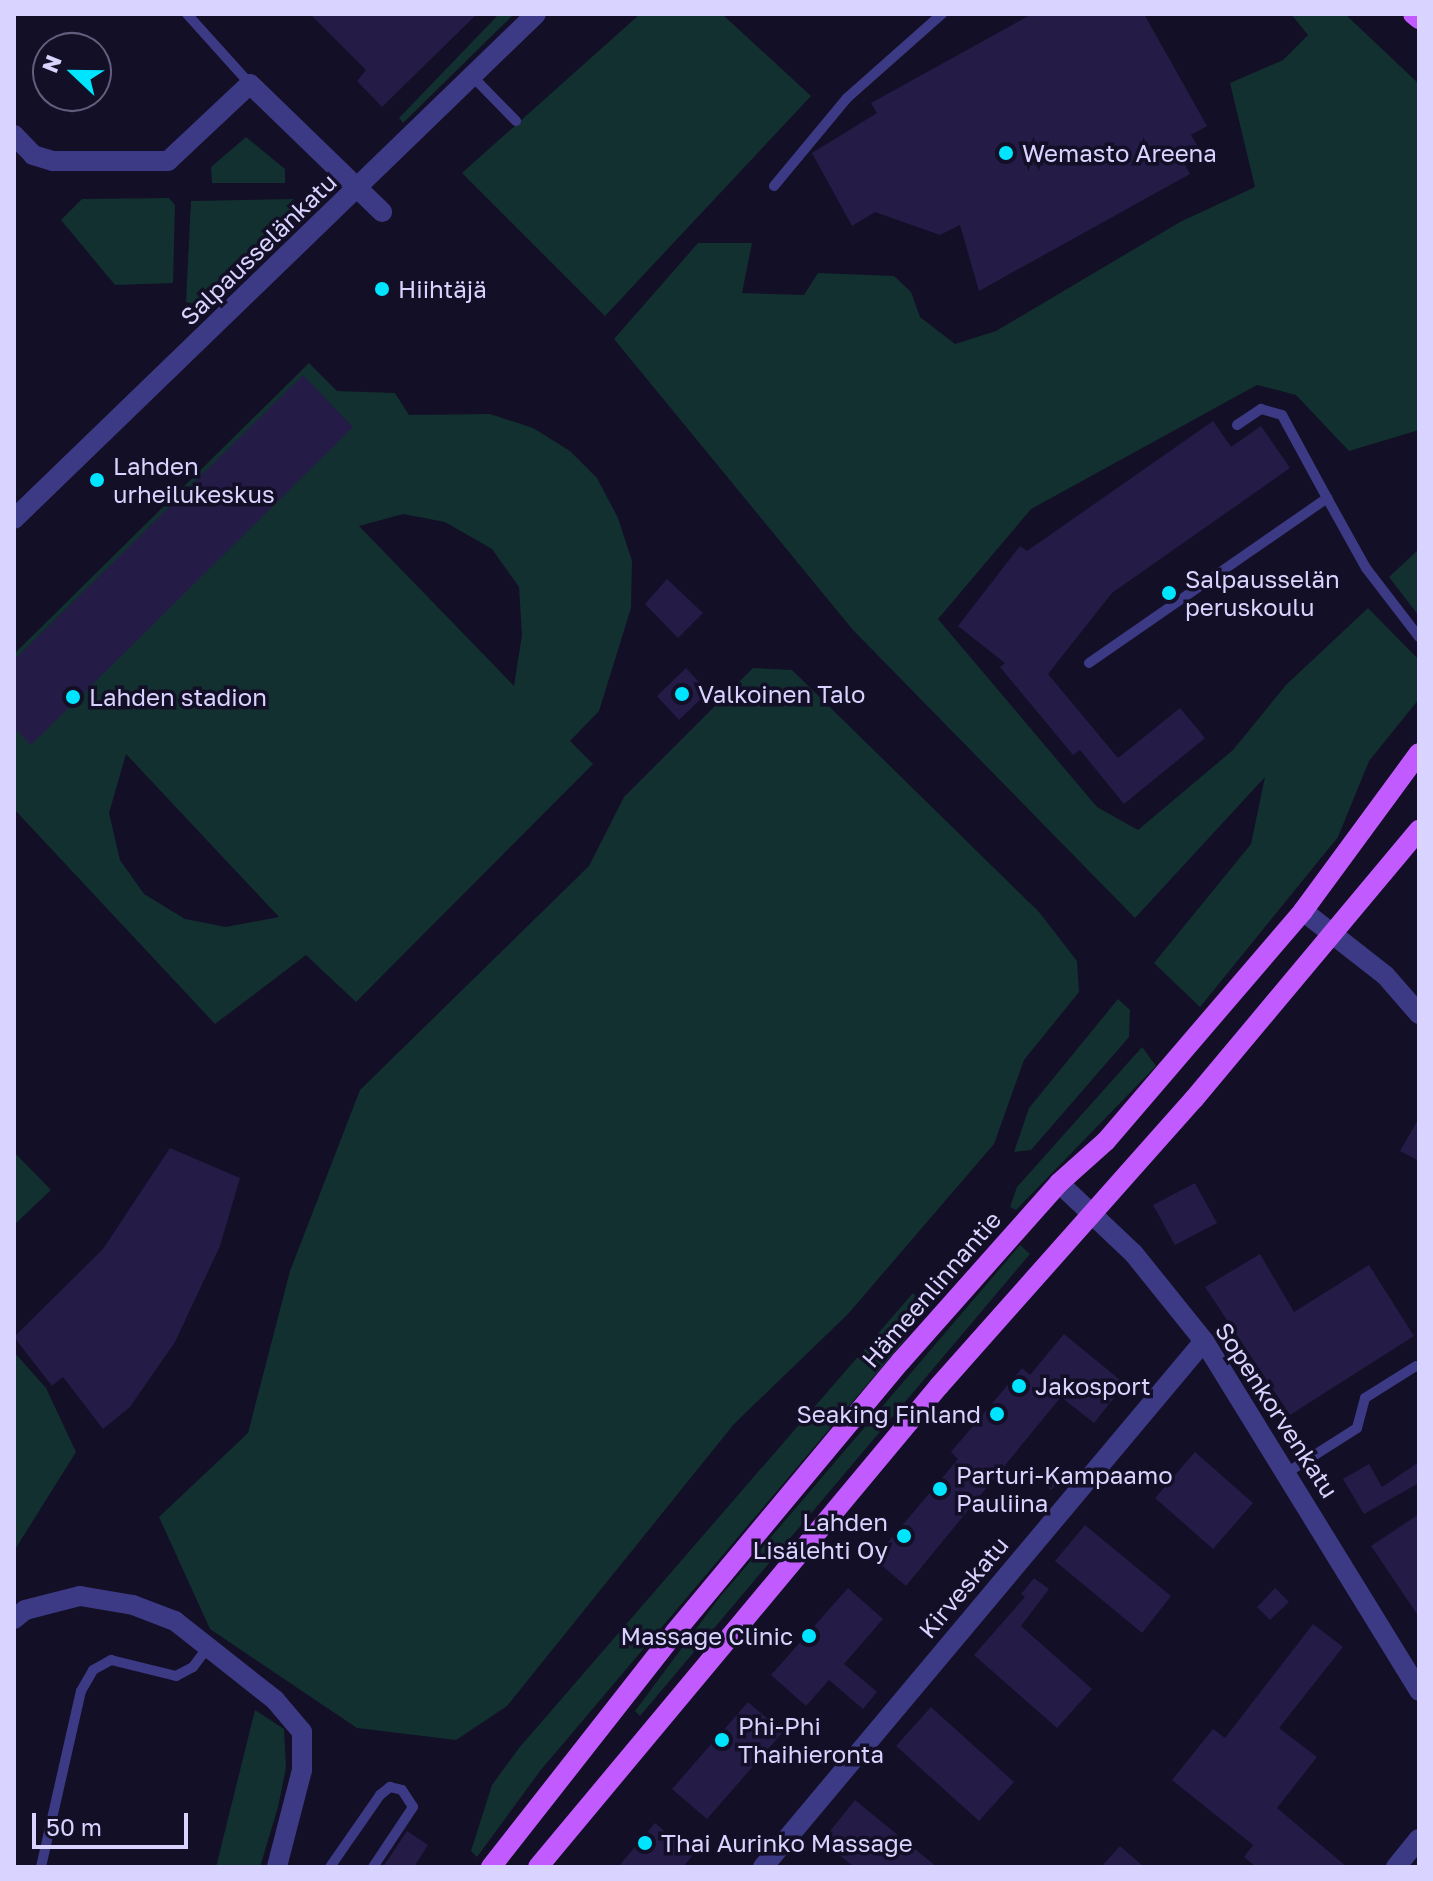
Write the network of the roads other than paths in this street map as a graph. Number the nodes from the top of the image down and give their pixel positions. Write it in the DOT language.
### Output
graph roads {
  1 [pos="187,14"];
  2 [pos="536,14"];
  3 [pos="942,14"];
  4 [pos="1413,14"];
  5 [pos="1419,19"];
  6 [pos="472,76"];
  7 [pos="250,84"];
  8 [pos="516,121"];
  9 [pos="14,135"];
  10 [pos="774,186"];
  11 [pos="358,188"];
  12 [pos="382,212"];
  13 [pos="1237,425"];
  14 [pos="1327,498"];
  15 [pos="14,519"];
  16 [pos="1419,637"];
  17 [pos="1089,663"];
  18 [pos="1419,753"];
  19 [pos="1419,830"];
  20 [pos="1303,911"];
  21 [pos="1331,939"];
  22 [pos="1419,1014"];
  23 [pos="1059,1183"];
  24 [pos="1093,1216"];
  25 [pos="1204,1341"];
  26 [pos="1416,1366"];
  27 [pos="1288,1472"];
  28 [pos="14,1619"];
  29 [pos="208,1647"];
  30 [pos="1419,1691"];
  31 [pos="1419,1839"];
  32 [pos="41,1867"];
  33 [pos="277,1867"];
  34 [pos="330,1867"];
  35 [pos="373,1867"];
  36 [pos="491,1867"];
  37 [pos="538,1867"];
  38 [pos="763,1867"];
  39 [pos="1396,1867"];
  1 -- 7 [label="lane"];
  2 -- 6 [label="street, Salpausselänkatu"];
  3 -- 10 [label="lane"];
  4 -- 5 [label="main road"];
  6 -- 8 [label="lane"];
  6 -- 11 [label="street, Salpausselänkatu"];
  7 -- 9 [label="street"];
  7 -- 11 [label="street"];
  11 -- 12 [label="street"];
  11 -- 15 [label="street, Salpausselänkatu"];
  13 -- 14 [label="lane"];
  14 -- 16 [label="lane"];
  14 -- 17 [label="lane"];
  18 -- 20 [label="main road, Hämeenlinnantie"];
  19 -- 21 [label="main road"];
  20 -- 21 [label="street"];
  20 -- 23 [label="main road, Hämeenlinnantie"];
  21 -- 22 [label="street"];
  21 -- 24 [label="main road"];
  23 -- 24 [label="street, Sopenkorvenkatu"];
  23 -- 36 [label="main road, Hämeenlinnantie"];
  24 -- 25 [label="street, Sopenkorvenkatu"];
  24 -- 37 [label="main road"];
  25 -- 27 [label="street, Sopenkorvenkatu"];
  25 -- 38 [label="street, Kirveskatu"];
  26 -- 27 [label="lane"];
  27 -- 30 [label="street, Sopenkorvenkatu"];
  28 -- 29 [label="street"];
  29 -- 32 [label="lane"];
  29 -- 33 [label="street"];
  31 -- 39 [label="street"];
  34 -- 35 [label="lane"];
}
